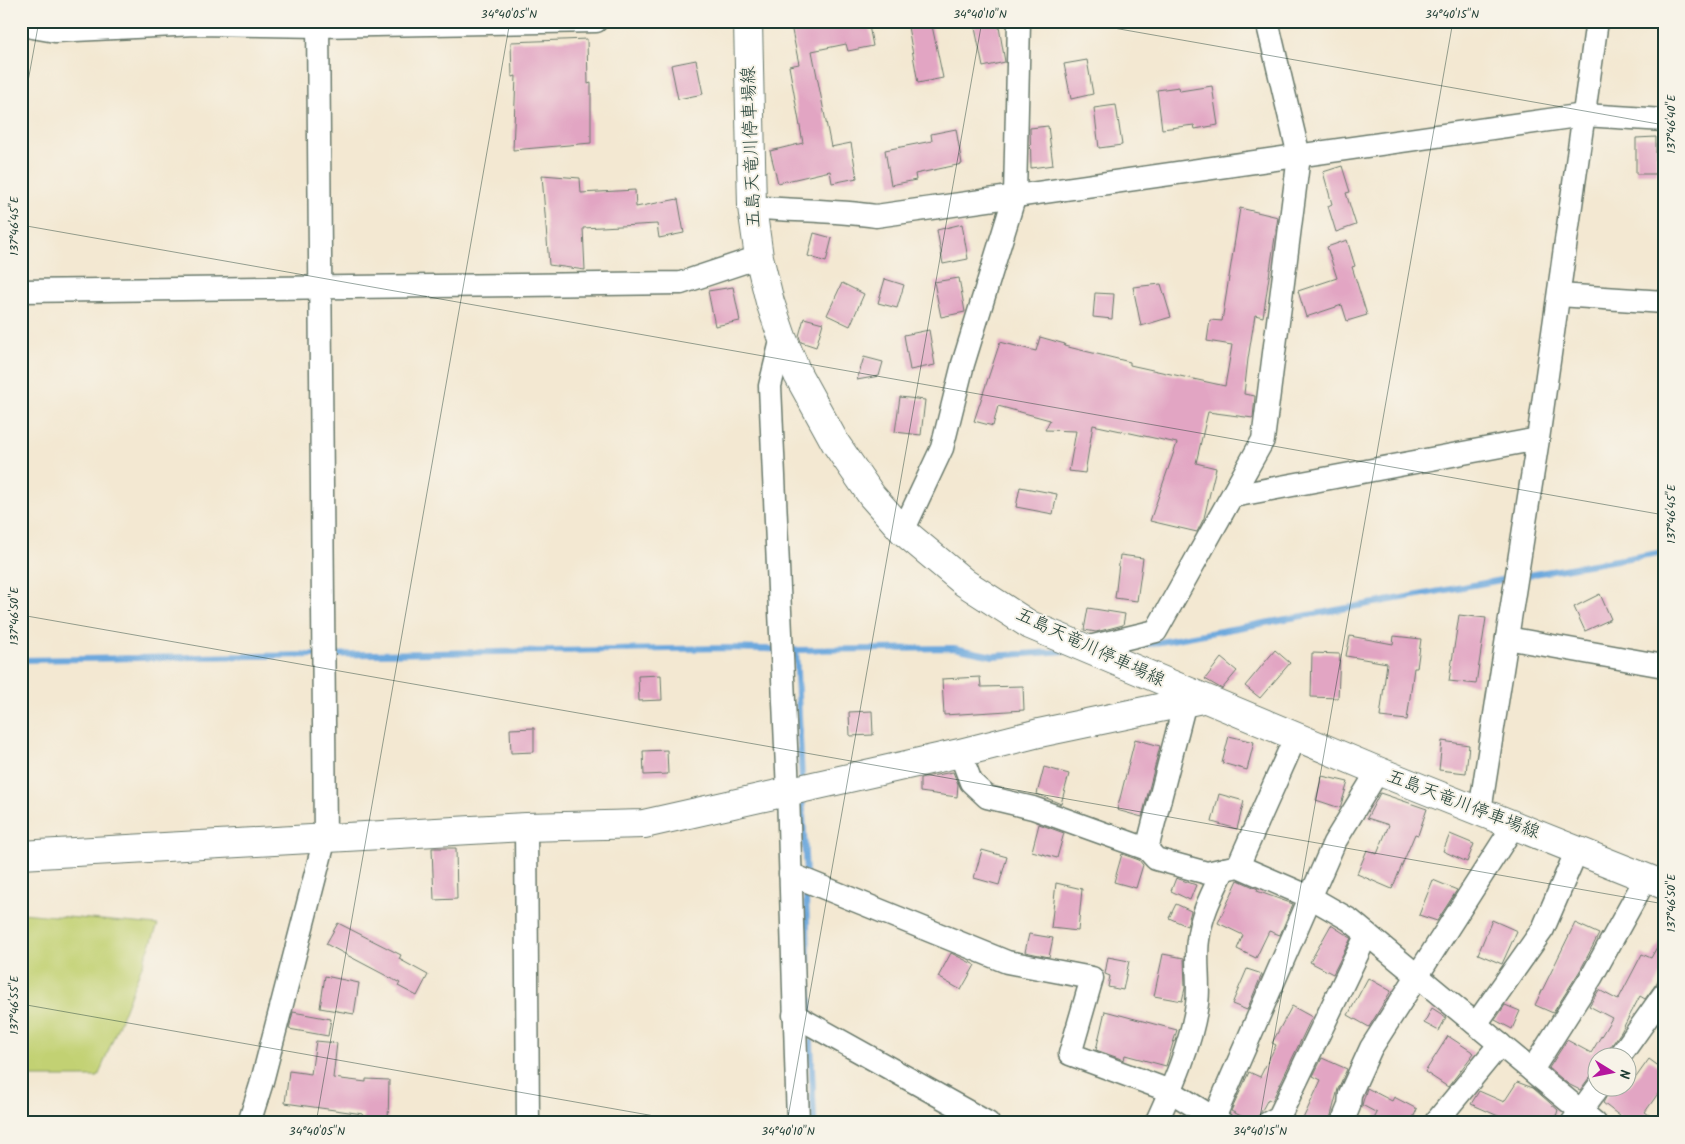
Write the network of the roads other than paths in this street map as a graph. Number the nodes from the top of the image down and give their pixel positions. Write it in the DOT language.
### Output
graph roads {
  1 [pos="596,21"];
  2 [pos="748,21"];
  3 [pos="1019,21"];
  4 [pos="1267,21"];
  5 [pos="1597,21"];
  6 [pos="195,23"];
  7 [pos="318,24"];
  8 [pos="21,25"];
  9 [pos="1584,115"];
  10 [pos="1664,120"];
  11 [pos="1299,156"];
  12 [pos="1015,195"];
  13 [pos="752,206"];
  14 [pos="759,257"];
  15 [pos="320,288"];
  16 [pos="21,291"];
  17 [pos="1559,295"];
  18 [pos="1664,302"];
  19 [pos="782,337"];
  20 [pos="1538,438"];
  21 [pos="1233,496"];
  22 [pos="903,531"];
  23 [pos="1507,638"];
  24 [pos="1092,652"];
  25 [pos="1664,666"];
  26 [pos="1193,700"];
  27 [pos="1295,738"];
  28 [pos="960,753"];
  29 [pos="1378,772"];
  30 [pos="798,789"];
  31 [pos="1480,811"];
  32 [pos="1514,825"];
  33 [pos="526,827"];
  34 [pos="325,838"];
  35 [pos="1147,849"];
  36 [pos="1577,850"];
  37 [pos="21,855"];
  38 [pos="1231,867"];
  39 [pos="790,874"];
  40 [pos="1655,881"];
  41 [pos="1310,897"];
  42 [pos="1367,934"];
  43 [pos="1418,975"];
  44 [pos="1664,994"];
  45 [pos="794,1015"];
  46 [pos="1476,1024"];
  47 [pos="1500,1044"];
  48 [pos="1627,1046"];
  49 [pos="1532,1070"];
  50 [pos="1170,1091"];
  51 [pos="1595,1096"];
  52 [pos="1583,1119"];
  53 [pos="1218,1120"];
  54 [pos="249,1123"];
  55 [pos="528,1123"];
  56 [pos="798,1123"];
  57 [pos="988,1123"];
  58 [pos="1156,1123"];
  59 [pos="1268,1123"];
  60 [pos="1342,1123"];
  61 [pos="1435,1123"];
  1 -- 7 [label="street"];
  2 -- 13 [label="main road, 五島天竜川停車場線"];
  3 -- 12 [label="street"];
  4 -- 11 [label="street"];
  5 -- 9 [label="street"];
  6 -- 7 [label="street"];
  6 -- 8 [label="street"];
  7 -- 15 [label="street"];
  9 -- 10 [label="street"];
  9 -- 11 [label="street"];
  9 -- 17 [label="street"];
  11 -- 12 [label="street"];
  11 -- 21 [label="street"];
  12 -- 13 [label="street"];
  12 -- 22 [label="street"];
  13 -- 14 [label="main road, 五島天竜川停車場線"];
  14 -- 15 [label="street"];
  14 -- 19 [label="main road, 五島天竜川停車場線"];
  15 -- 16 [label="street"];
  15 -- 34 [label="street"];
  17 -- 18 [label="street"];
  17 -- 20 [label="street"];
  19 -- 22 [label="main road, 五島天竜川停車場線"];
  19 -- 30 [label="street"];
  20 -- 21 [label="street"];
  20 -- 23 [label="street"];
  21 -- 24 [label="street"];
  22 -- 24 [label="main road, 五島天竜川停車場線"];
  23 -- 25 [label="street"];
  23 -- 31 [label="street"];
  24 -- 26 [label="main road, 五島天竜川停車場線"];
  26 -- 27 [label="main road, 五島天竜川停車場線"];
  26 -- 28 [label="main road"];
  26 -- 35 [label="street"];
  27 -- 29 [label="main road, 五島天竜川停車場線"];
  27 -- 38 [label="street"];
  28 -- 30 [label="main road"];
  28 -- 35 [label="street"];
  29 -- 31 [label="main road, 五島天竜川停車場線"];
  29 -- 41 [label="street"];
  30 -- 33 [label="main road"];
  30 -- 39 [label="street"];
  31 -- 32 [label="main road, 五島天竜川停車場線"];
  32 -- 36 [label="main road, 五島天竜川停車場線"];
  32 -- 43 [label="street"];
  33 -- 34 [label="main road"];
  33 -- 55 [label="street"];
  34 -- 37 [label="main road"];
  34 -- 54 [label="street"];
  35 -- 38 [label="street"];
  36 -- 40 [label="main road, 五島天竜川停車場線"];
  36 -- 46 [label="street"];
  38 -- 41 [label="street"];
  38 -- 50 [label="street"];
  39 -- 45 [label="street"];
  39 -- 50 [label="street"];
  40 -- 49 [label="street"];
  41 -- 42 [label="street"];
  41 -- 53 [label="street"];
  42 -- 43 [label="street"];
  42 -- 59 [label="street"];
  43 -- 46 [label="street"];
  43 -- 60 [label="street"];
  44 -- 48 [label="street"];
  45 -- 56 [label="street"];
  45 -- 57 [label="street"];
  46 -- 47 [label="street"];
  47 -- 49 [label="street"];
  47 -- 61 [label="street"];
  49 -- 52 [label="street"];
  50 -- 53 [label="street"];
  50 -- 58 [label="street"];
  51 -- 52 [label="street"];
}
